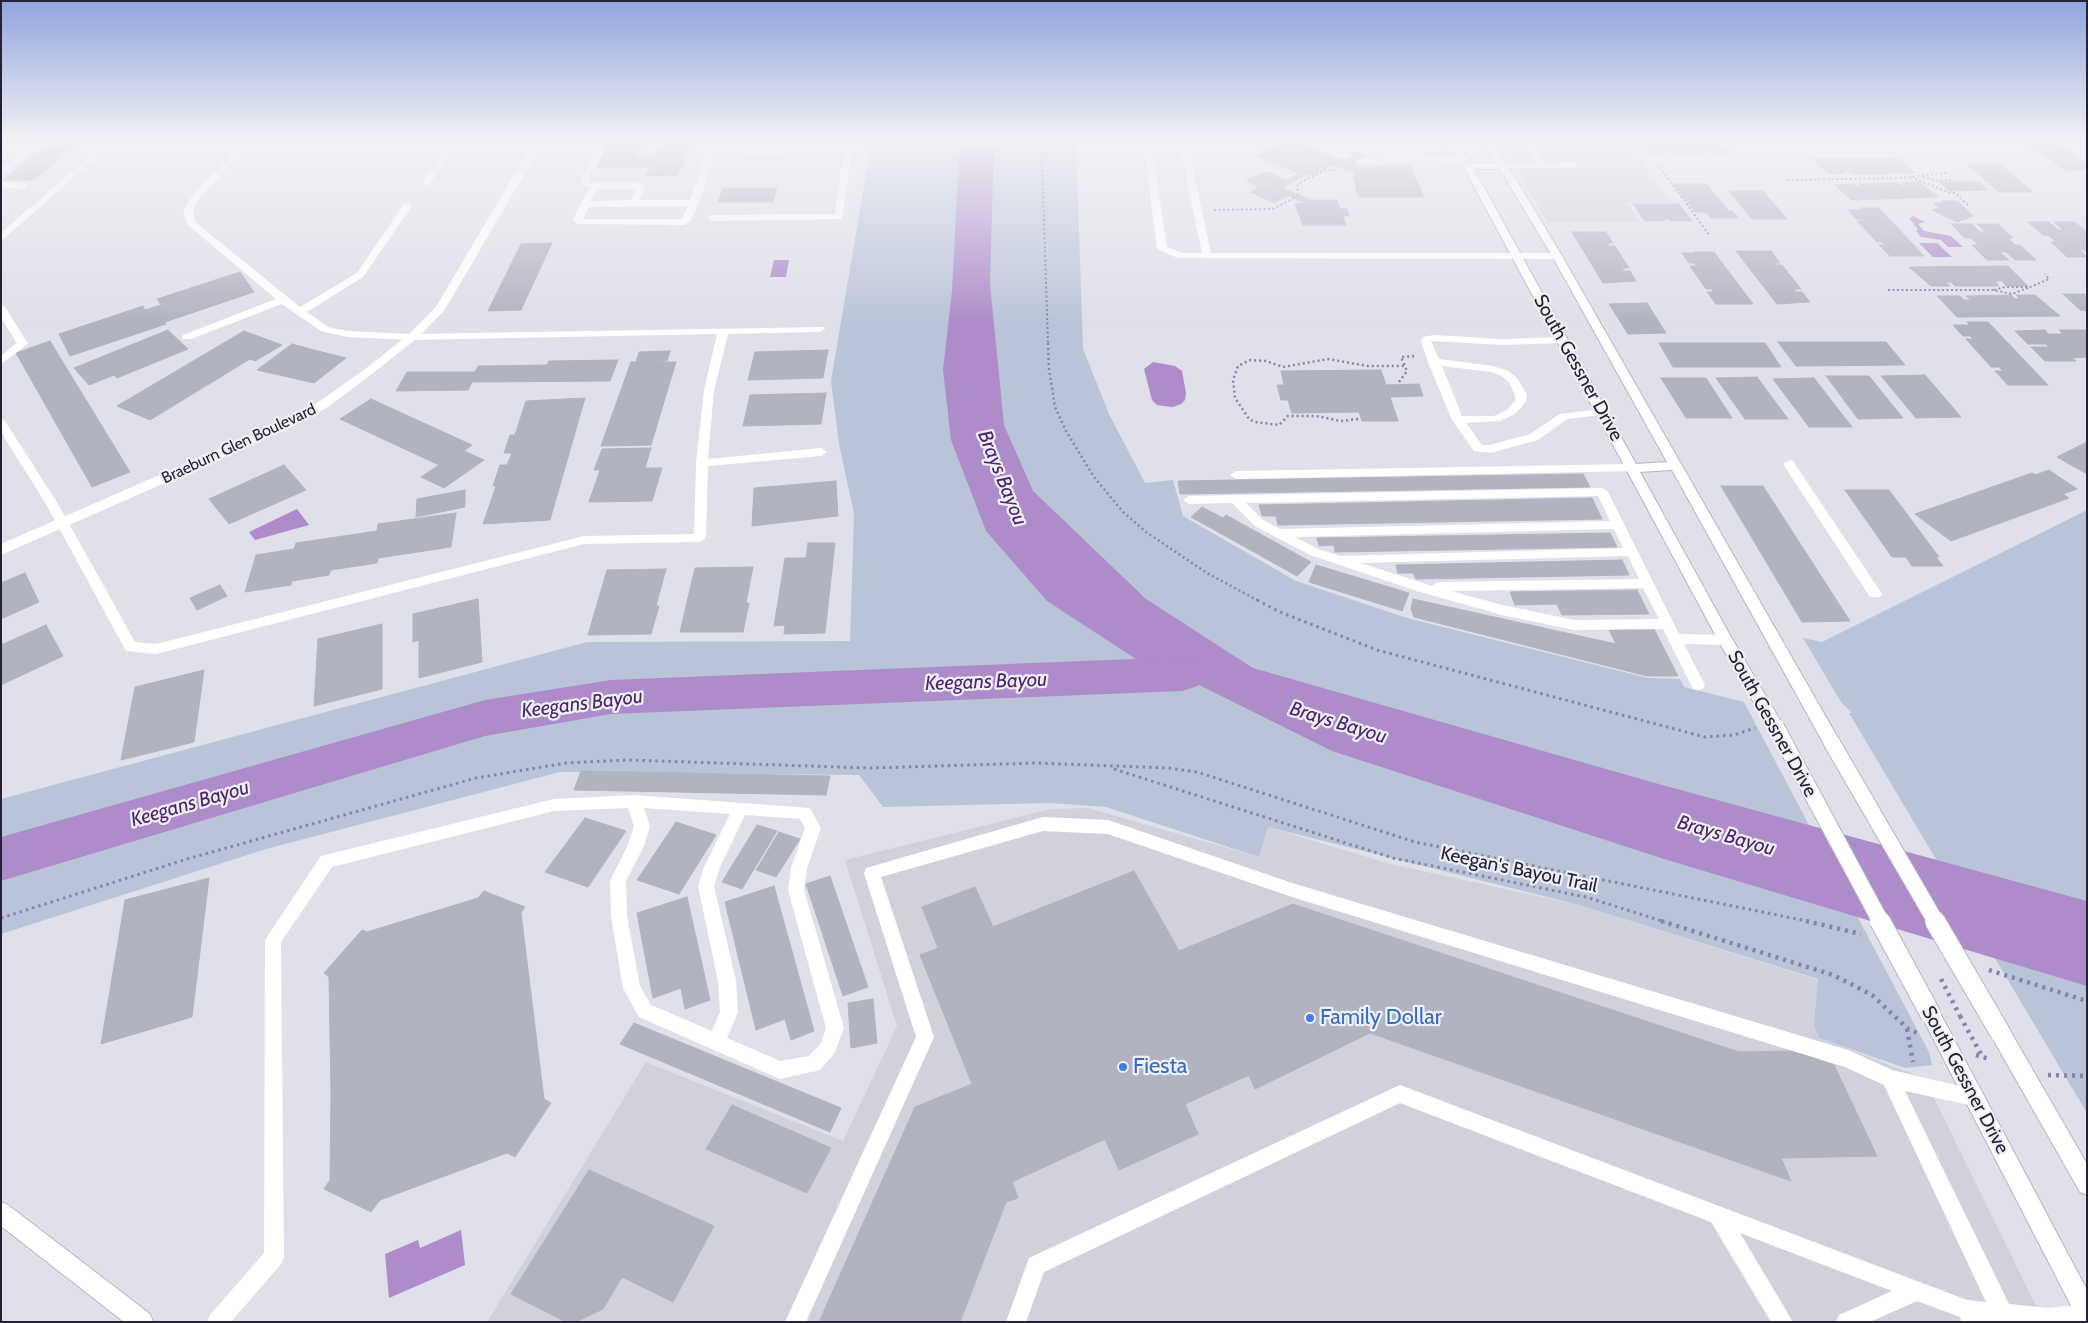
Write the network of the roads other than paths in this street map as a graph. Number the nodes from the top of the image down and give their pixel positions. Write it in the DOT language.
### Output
graph roads {
  1 [pos="44,201"];
  2 [pos="194,201"];
  3 [pos="504,201"];
  4 [pos="587,201"];
  5 [pos="635,201"];
  6 [pos="841,201"];
  7 [pos="1155,201"];
  8 [pos="1196,201"];
  9 [pos="1486,201"];
  10 [pos="1524,201"];
  11 [pos="694,203"];
  12 [pos="585,204"];
  13 [pos="634,204"];
  14 [pos="407,206"];
  15 [pos="712,218"];
  16 [pos="1,238"];
  17 [pos="1516,255"];
  18 [pos="1207,256"];
  19 [pos="1557,256"];
  20 [pos="284,300"];
  21 [pos="1,309"];
  22 [pos="300,312"];
  23 [pos="820,329"];
  24 [pos="723,332"];
  25 [pos="187,337"];
  26 [pos="412,337"];
  27 [pos="1563,340"];
  28 [pos="1,361"];
  29 [pos="1433,362"];
  30 [pos="1601,412"];
  31 [pos="1458,420"];
  32 [pos="1,423"];
  33 [pos="821,452"];
  34 [pos="702,463"];
  35 [pos="1789,464"];
  36 [pos="1676,466"];
  37 [pos="1632,468"];
  38 [pos="1236,475"];
  39 [pos="1189,500"];
  40 [pos="1235,500"];
  41 [pos="62,524"];
  42 [pos="1619,525"];
  43 [pos="1276,533"];
  44 [pos="1,550"];
  45 [pos="1632,552"];
  46 [pos="1333,559"];
  47 [pos="1647,582"];
  48 [pos="1422,588"];
  49 [pos="1875,594"];
  50 [pos="1668,624"];
  51 [pos="1676,639"];
  52 [pos="1725,640"];
  53 [pos="1698,685"];
  54 [pos="634,801"];
  55 [pos="741,808"];
  56 [pos="716,1042"];
  57 [pos="1890,1079"];
  58 [pos="1974,1097"];
  59 [pos="2087,1185"];
  60 [pos="1,1212"];
  61 [pos="1718,1215"];
  62 [pos="1916,1291"];
  63 [pos="2003,1314"];
  64 [pos="2087,1314"];
  65 [pos="1970,1316"];
  66 [pos="142,1322"];
  67 [pos="217,1322"];
  68 [pos="795,1322"];
  69 [pos="1016,1322"];
  70 [pos="1783,1322"];
  71 [pos="1846,1322"];
  1 -- 16 [label="lane"];
  2 -- 20 [label="lane"];
  3 -- 26 [label="main road, Braeburn Glen Boulevard"];
  4 -- 12 [label="lane"];
  5 -- 13 [label="lane"];
  6 -- 15 [label="lane"];
  7 -- 18 [label="lane"];
  8 -- 18 [label="lane"];
  9 -- 17 [label="main road, South Gessner Drive"];
  10 -- 19 [label="main road, South Gessner Drive"];
  11 -- 12 [label="lane"];
  11 -- 13 [label="lane"];
  12 -- 13 [label="lane"];
  14 -- 22 [label="lane"];
  17 -- 18 [label="lane"];
  17 -- 19 [label="lane"];
  17 -- 27 [label="main road, South Gessner Drive"];
  19 -- 36 [label="main road, South Gessner Drive"];
  20 -- 22 [label="lane"];
  20 -- 25 [label="lane"];
  21 -- 28 [label="lane"];
  22 -- 26 [label="lane"];
  23 -- 24 [label="lane"];
  24 -- 26 [label="lane"];
  24 -- 34 [label="lane"];
  26 -- 41 [label="main road, Braeburn Glen Boulevard"];
  27 -- 29 [label="lane"];
  27 -- 30 [label="main road, South Gessner Drive"];
  29 -- 31 [label="lane"];
  29 -- 31 [label="lane"];
  30 -- 31 [label="lane"];
  30 -- 37 [label="main road, South Gessner Drive"];
  32 -- 41 [label="lane"];
  33 -- 34 [label="lane"];
  34 -- 41 [label="lane"];
  35 -- 49 [label="lane"];
  36 -- 37 [label="main road"];
  36 -- 59 [label="main road, South Gessner Drive, bridge"];
  37 -- 38 [label="lane"];
  37 -- 52 [label="main road, South Gessner Drive"];
  39 -- 40 [label="lane"];
  40 -- 42 [label="lane"];
  40 -- 43 [label="lane"];
  41 -- 44 [label="main road, Braeburn Glen Boulevard"];
  42 -- 43 [label="lane"];
  42 -- 45 [label="lane"];
  43 -- 46 [label="lane"];
  45 -- 46 [label="lane"];
  45 -- 47 [label="lane"];
  46 -- 48 [label="lane"];
  47 -- 48 [label="lane"];
  47 -- 50 [label="lane"];
  48 -- 50 [label="lane"];
  50 -- 51 [label="lane"];
  51 -- 52 [label="lane"];
  51 -- 53 [label="lane"];
  52 -- 58 [label="main road, South Gessner Drive, bridge"];
  54 -- 55 [label="lane"];
  54 -- 56 [label="lane"];
  54 -- 67 [label="lane"];
  55 -- 56 [label="lane"];
  55 -- 56 [label="lane"];
  57 -- 58 [label="lane"];
  57 -- 63 [label="lane"];
  57 -- 68 [label="lane"];
  58 -- 64 [label="main road, South Gessner Drive"];
  60 -- 66 [label="main road"];
  61 -- 62 [label="lane"];
  61 -- 69 [label="lane"];
  61 -- 70 [label="lane"];
  62 -- 65 [label="lane"];
  62 -- 71 [label="lane"];
  63 -- 64 [label="lane"];
  63 -- 65 [label="lane"];
}
